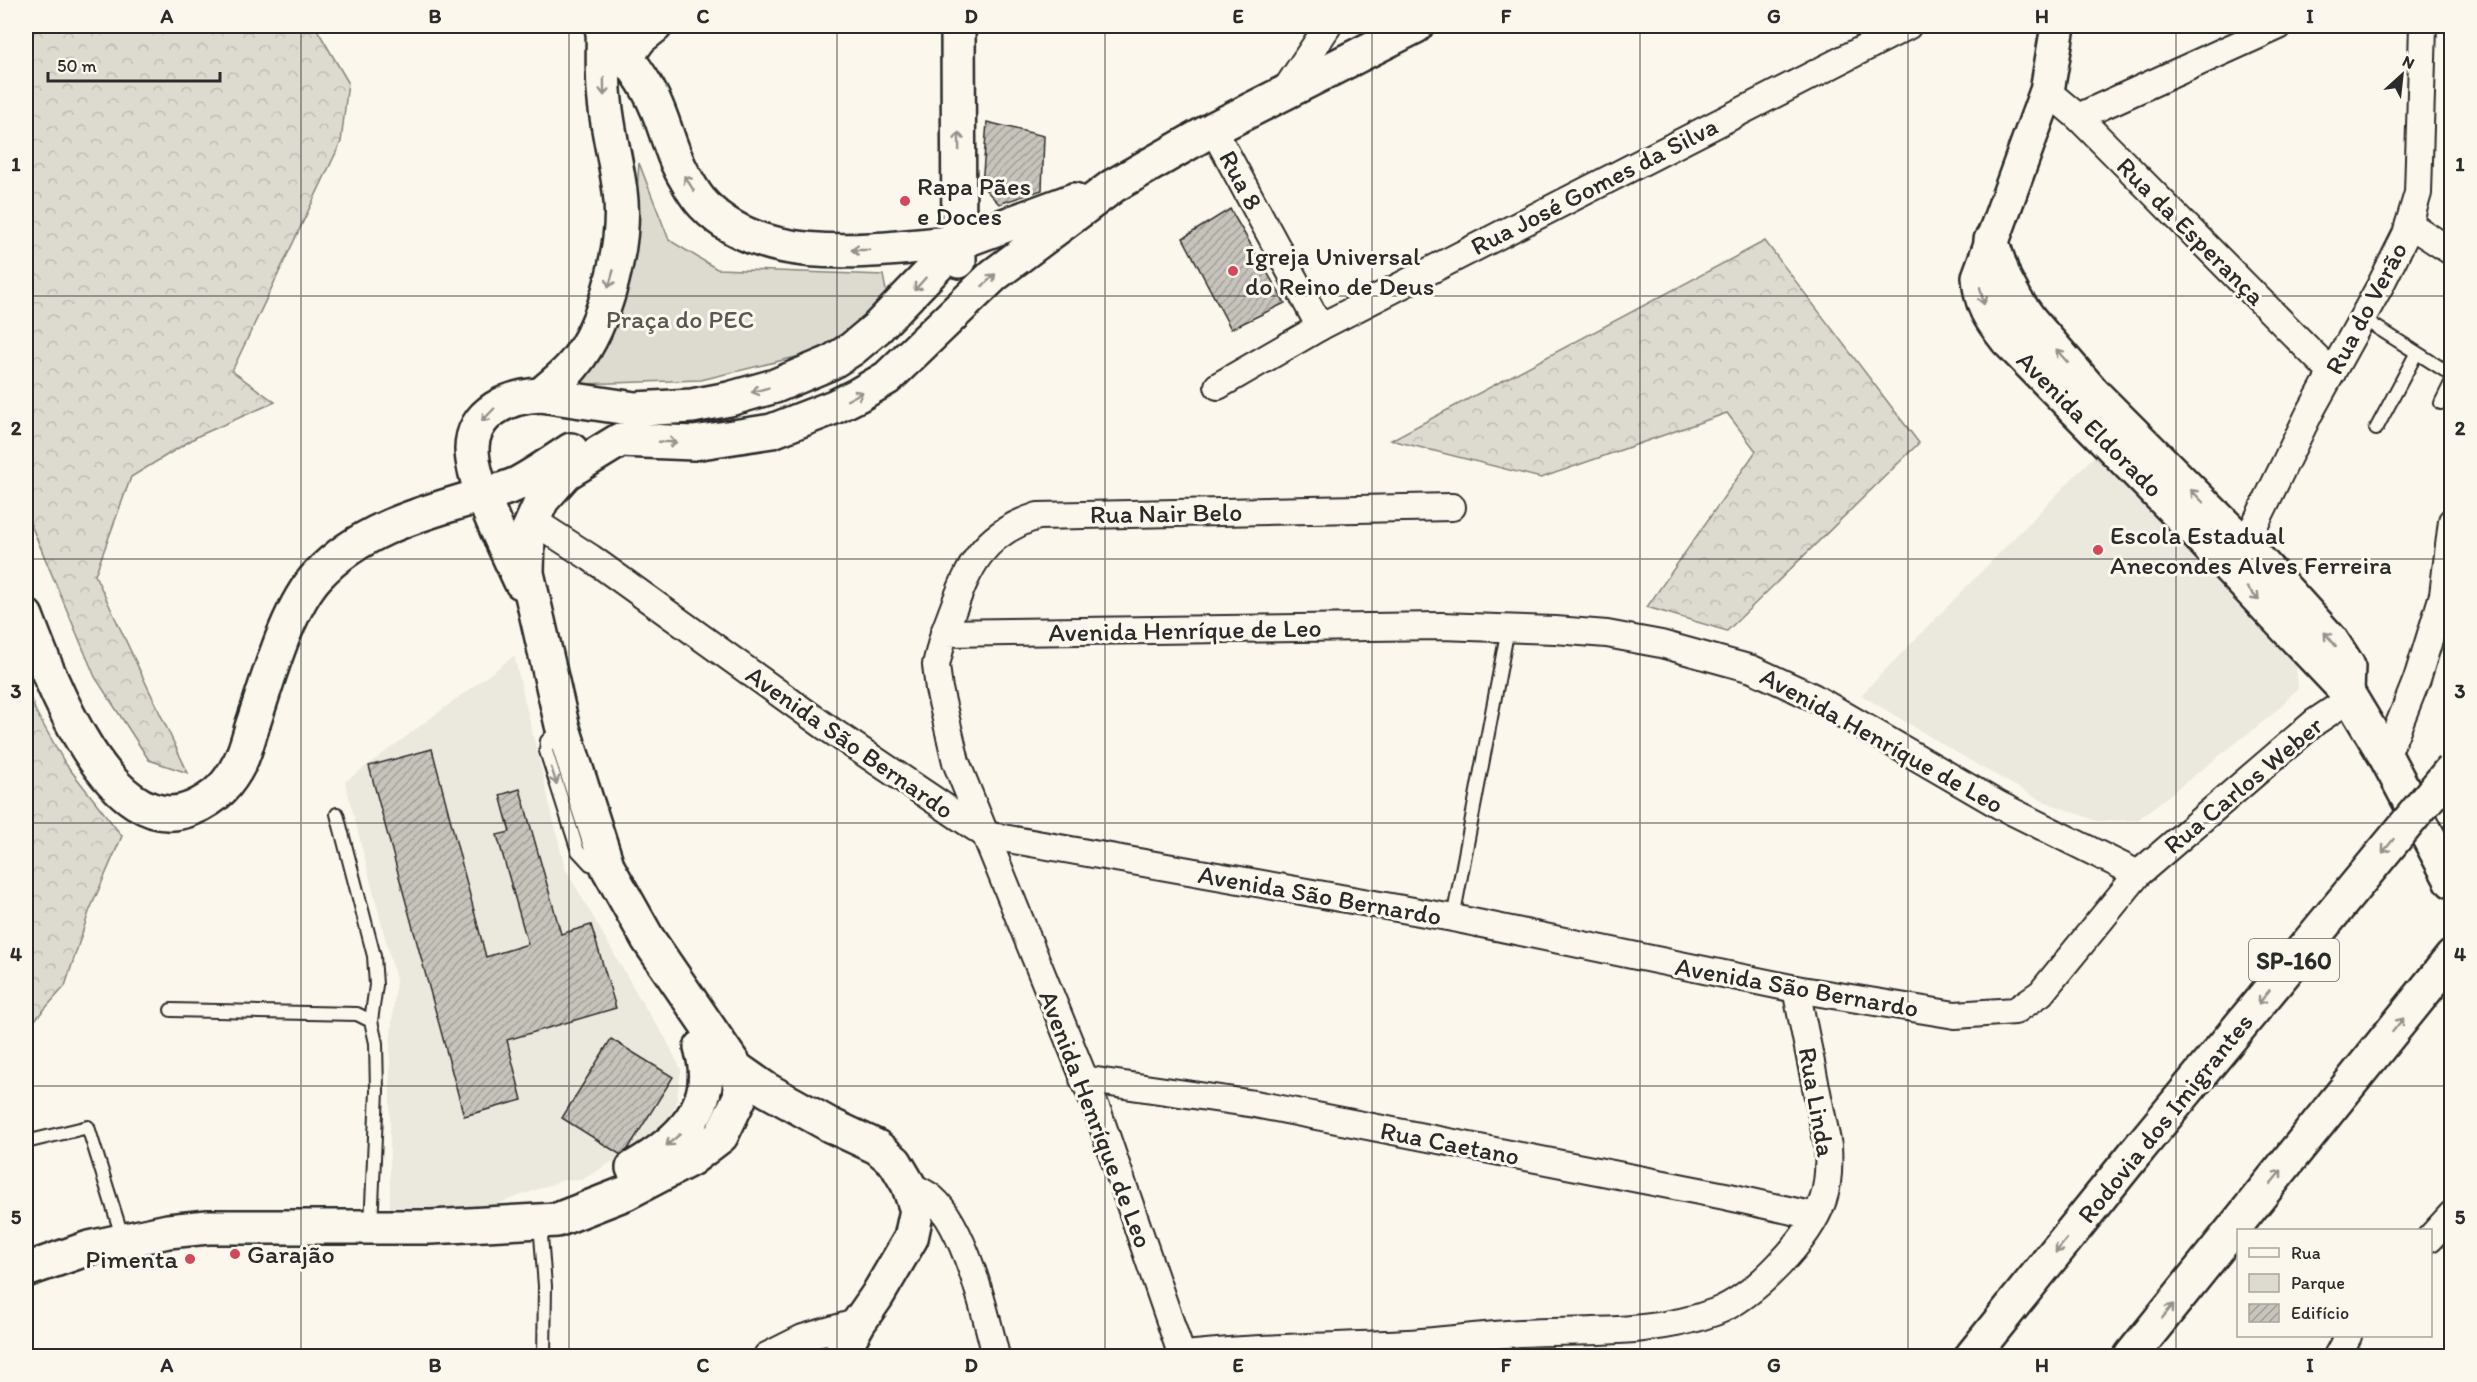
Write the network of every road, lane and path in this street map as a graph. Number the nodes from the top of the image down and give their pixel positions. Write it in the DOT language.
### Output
graph roads {
  1 [pos="603,26"];
  2 [pos="655,26"];
  3 [pos="958,26"];
  4 [pos="1328,26"];
  5 [pos="1416,26"];
  6 [pos="1908,26"];
  7 [pos="2058,26"];
  8 [pos="2279,26"];
  9 [pos="2423,26"];
  10 [pos="627,56"];
  11 [pos="2047,91"];
  12 [pos="1284,92"];
  13 [pos="2078,117"];
  14 [pos="1213,129"];
  15 [pos="664,130"];
  16 [pos="612,150"];
  17 [pos="1113,186"];
  18 [pos="2409,224"];
  19 [pos="960,242"];
  20 [pos="2451,252"];
  21 [pos="2362,318"];
  22 [pos="1320,327"];
  23 [pos="2416,354"];
  24 [pos="902,364"];
  25 [pos="2332,373"];
  26 [pos="2451,375"];
  27 [pos="2451,381"];
  28 [pos="1218,386"];
  29 [pos="541,396"];
  30 [pos="2441,404"];
  31 [pos="2376,429"];
  32 [pos="620,440"];
  33 [pos="484,495"];
  34 [pos="1452,507"];
  35 [pos="532,520"];
  36 [pos="2451,521"];
  37 [pos="2235,555"];
  38 [pos="26,616"];
  39 [pos="536,616"];
  40 [pos="1508,628"];
  41 [pos="944,633"];
  42 [pos="2349,695"];
  43 [pos="2386,756"];
  44 [pos="2451,769"];
  45 [pos="337,814"];
  46 [pos="986,835"];
  47 [pos="2138,874"];
  48 [pos="2451,881"];
  49 [pos="1453,918"];
  50 [pos="2451,957"];
  51 [pos="1796,989"];
  52 [pos="171,1010"];
  53 [pos="371,1021"];
  54 [pos="1083,1079"];
  55 [pos="721,1083"];
  56 [pos="26,1142"];
  57 [pos="908,1184"];
  58 [pos="2451,1214"];
  59 [pos="1815,1216"];
  60 [pos="540,1222"];
  61 [pos="371,1228"];
  62 [pos="2432,1236"];
  63 [pos="123,1240"];
  64 [pos="26,1270"];
  65 [pos="859,1322"];
  66 [pos="2347,1337"];
  67 [pos="544,1356"];
  68 [pos="767,1356"];
  69 [pos="840,1356"];
  70 [pos="996,1356"];
  71 [pos="1177,1356"];
  72 [pos="1182,1356"];
  73 [pos="1972,1356"];
  74 [pos="2131,1356"];
  75 [pos="2337,1356"];
  1 -- 10 [label="main road"];
  1 -- 16 [label="main road, one-way"];
  2 -- 10 [label="main road"];
  19 -- 3 [label="main road, one-way"];
  4 -- 12 [label="street"];
  5 -- 12 [label="main road"];
  6 -- 22 [label="street, Rua José Gomes da Silva"];
  7 -- 11 [label="main road, Avenida Eldorado"];
  8 -- 13 [label="street"];
  9 -- 18 [label="street, Rua do Verão"];
  10 -- 15 [label="main road"];
  11 -- 13 [label="street, Rua da Esperança"];
  11 -- 37 [label="main road, Avenida Eldorado"];
  12 -- 14 [label="main road"];
  13 -- 25 [label="street, Rua da Esperança"];
  14 -- 17 [label="main road"];
  14 -- 22 [label="street, Rua 8"];
  15 -- 16 [label="main road"];
  19 -- 15 [label="main road, one-way"];
  16 -- 29 [label="main road, one-way"];
  17 -- 19 [label="main road"];
  24 -- 17 [label="main road, one-way"];
  18 -- 20 [label="street"];
  18 -- 21 [label="street, Rua do Verão"];
  19 -- 24 [label="main road"];
  19 -- 29 [label="main road, one-way"];
  21 -- 23 [label="lane"];
  21 -- 25 [label="street, Rua do Verão"];
  22 -- 28 [label="street, Rua José Gomes da Silva"];
  23 -- 26 [label="lane"];
  23 -- 31 [label="lane"];
  32 -- 24 [label="main road, one-way"];
  25 -- 37 [label="street, Rua do Verão"];
  27 -- 30 [label="lane"];
  29 -- 33 [label="main road, one-way"];
  32 -- 33 [label="main road"];
  32 -- 35 [label="main road"];
  33 -- 35 [label="main road"];
  33 -- 38 [label="main road"];
  33 -- 39 [label="main road"];
  34 -- 41 [label="street, Rua Nair Belo"];
  35 -- 39 [label="main road"];
  35 -- 46 [label="street, Avenida São Bernardo"];
  36 -- 43 [label="street"];
  37 -- 42 [label="main road, Avenida Eldorado"];
  39 -- 55 [label="main road"];
  40 -- 41 [label="street, Avenida Henríque de Leo"];
  40 -- 47 [label="street, Avenida Henríque de Leo"];
  40 -- 49 [label="lane"];
  41 -- 46 [label="street, Avenida Henríque de Leo"];
  42 -- 43 [label="main road, Avenida Eldorado"];
  42 -- 47 [label="street, Rua Carlos Weber"];
  43 -- 48 [label="main road, Avenida Eldorado"];
  44 -- 73 [label="main road, Rodovia dos Imigrantes / SP-160, one-way, bridge"];
  45 -- 53 [label="lane"];
  46 -- 49 [label="street, Avenida São Bernardo"];
  46 -- 54 [label="street, Avenida Henríque de Leo"];
  47 -- 51 [label="street, Avenida São Bernardo"];
  49 -- 51 [label="street, Avenida São Bernardo"];
  74 -- 50 [label="main road, one-way"];
  51 -- 59 [label="street, Rua Linda"];
  52 -- 53 [label="lane"];
  53 -- 61 [label="lane"];
  54 -- 59 [label="street, Rua Caetano"];
  54 -- 72 [label="street, Avenida Henríque de Leo"];
  55 -- 57 [label="main road"];
  55 -- 60 [label="main road"];
  56 -- 63 [label="lane"];
  57 -- 65 [label="main road"];
  57 -- 70 [label="street"];
  58 -- 62 [label="street"];
  59 -- 72 [label="street, Rua Linda"];
  60 -- 61 [label="main road"];
  60 -- 67 [label="lane"];
  61 -- 63 [label="main road"];
  63 -- 64 [label="main road"];
  65 -- 68 [label="street"];
  65 -- 69 [label="main road"];
  66 -- 75 [label="street"];
  71 -- 72 [label="street, Rua Linda"];
}
